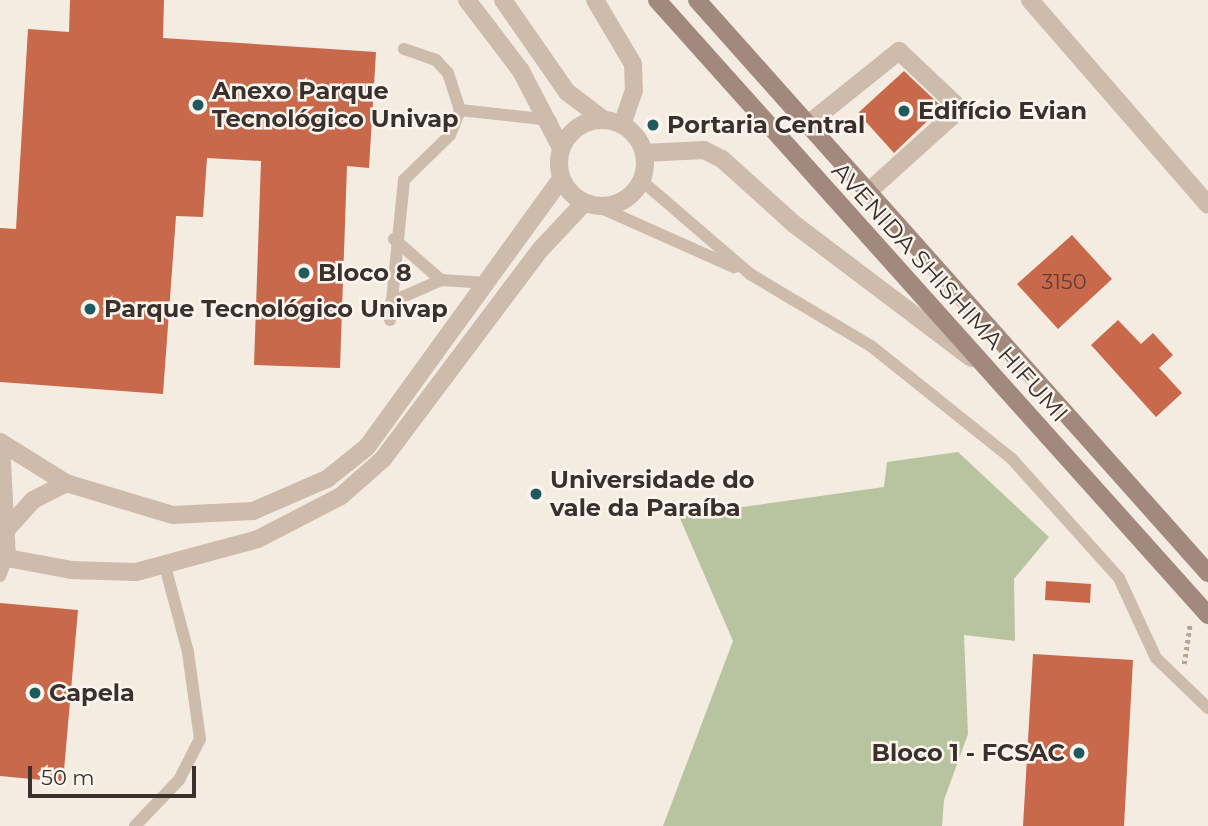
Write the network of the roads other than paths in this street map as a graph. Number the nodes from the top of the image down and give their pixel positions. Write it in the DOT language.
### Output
graph roads {
  1 [pos="467,0"];
  2 [pos="503,0"];
  3 [pos="595,0"];
  4 [pos="657,0"];
  5 [pos="697,0"];
  6 [pos="1030,0"];
  7 [pos="404,49"];
  8 [pos="460,110"];
  9 [pos="550,120"];
  10 [pos="613,122"];
  11 [pos="808,124"];
  12 [pos="561,148"];
  13 [pos="644,153"];
  14 [pos="561,179"];
  15 [pos="642,181"];
  16 [pos="868,192"];
  17 [pos="592,205"];
  18 [pos="1208,205"];
  19 [pos="394,239"];
  20 [pos="750,274"];
  21 [pos="442,280"];
  22 [pos="487,283"];
  23 [pos="391,302"];
  24 [pos="390,320"];
  25 [pos="984,368"];
  26 [pos="0,442"];
  27 [pos="66,483"];
  28 [pos="7,529"];
  29 [pos="7,558"];
  30 [pos="165,566"];
  31 [pos="1208,573"];
  32 [pos="0,576"];
  33 [pos="1208,615"];
  34 [pos="1208,708"];
  35 [pos="135,826"];
  1 -- 9 [label="street"];
  2 -- 10 [label="street"];
  3 -- 10 [label="street"];
  4 -- 25 [label="street, AVENIDA SHISHIMA HIFUMI"];
  5 -- 11 [label="street, AVENIDA SHISHIMA HIFUMI"];
  6 -- 18 [label="street"];
  7 -- 8 [label="lane"];
  8 -- 9 [label="lane"];
  8 -- 19 [label="lane"];
  9 -- 12 [label="street"];
  10 -- 12 [label="street"];
  10 -- 13 [label="street"];
  11 -- 16 [label="street, AVENIDA SHISHIMA HIFUMI"];
  11 -- 16 [label="street"];
  12 -- 14 [label="street"];
  13 -- 15 [label="street"];
  13 -- 25 [label="street"];
  14 -- 17 [label="street"];
  14 -- 22 [label="street"];
  15 -- 17 [label="street"];
  15 -- 20 [label="lane"];
  16 -- 31 [label="street, AVENIDA SHISHIMA HIFUMI"];
  17 -- 20 [label="lane"];
  17 -- 30 [label="street"];
  19 -- 21 [label="lane"];
  19 -- 23 [label="lane"];
  20 -- 34 [label="lane"];
  21 -- 22 [label="lane"];
  21 -- 23 [label="lane"];
  22 -- 27 [label="street"];
  23 -- 24 [label="lane"];
  25 -- 33 [label="street, AVENIDA SHISHIMA HIFUMI"];
  26 -- 27 [label="street"];
  26 -- 28 [label="street"];
  27 -- 28 [label="street"];
  28 -- 29 [label="street"];
  29 -- 30 [label="street"];
  29 -- 32 [label="lane"];
  30 -- 35 [label="lane"];
}
